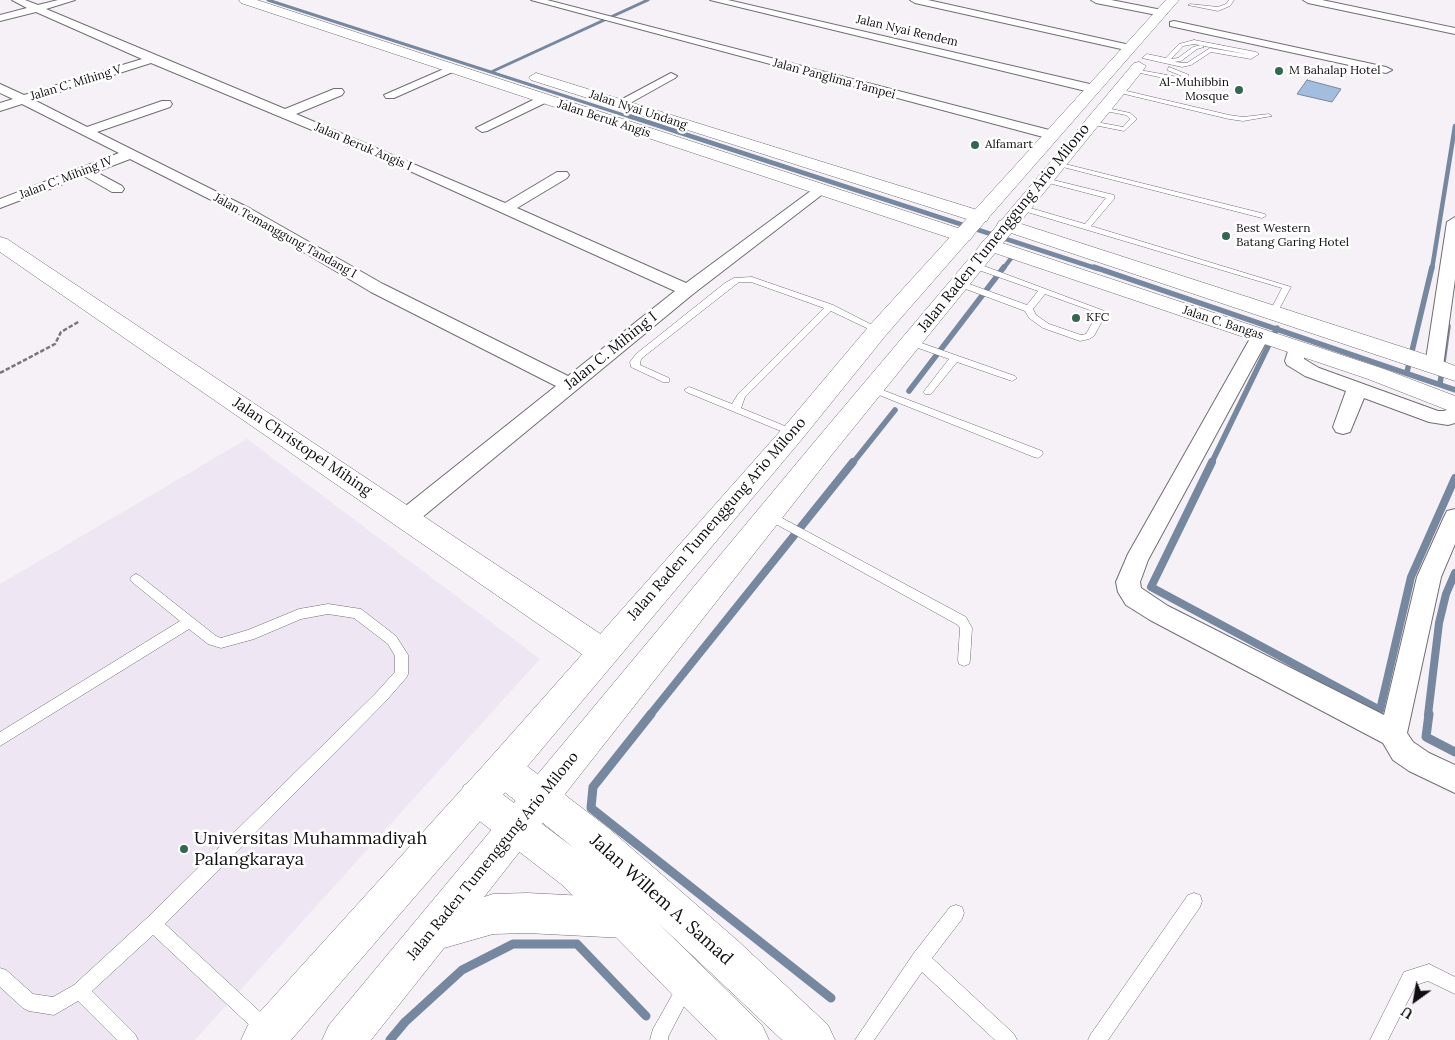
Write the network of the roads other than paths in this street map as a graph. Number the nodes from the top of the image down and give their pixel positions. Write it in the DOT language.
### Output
graph roads {
  1 [pos="17,0"];
  2 [pos="70,0"];
  3 [pos="245,0"];
  4 [pos="536,0"];
  5 [pos="715,0"];
  6 [pos="915,0"];
  7 [pos="1096,0"];
  8 [pos="1173,0"];
  9 [pos="1232,0"];
  10 [pos="1308,0"];
  11 [pos="1192,2"];
  12 [pos="38,8"];
  13 [pos="1162,12"];
  14 [pos="0,18"];
  15 [pos="1174,24"];
  16 [pos="1455,31"];
  17 [pos="1201,47"];
  18 [pos="1130,48"];
  19 [pos="152,59"];
  20 [pos="1168,60"];
  21 [pos="1142,62"];
  22 [pos="1182,65"];
  23 [pos="1194,67"];
  24 [pos="1386,70"];
  25 [pos="519,71"];
  26 [pos="455,75"];
  27 [pos="671,76"];
  28 [pos="0,88"];
  29 [pos="1094,89"];
  30 [pos="1118,91"];
  31 [pos="338,92"];
  32 [pos="390,95"];
  33 [pos="542,99"];
  34 [pos="22,100"];
  35 [pos="166,104"];
  36 [pos="619,104"];
  37 [pos="0,107"];
  38 [pos="1102,109"];
  39 [pos="285,114"];
  40 [pos="1269,116"];
  41 [pos="1091,123"];
  42 [pos="482,128"];
  43 [pos="1124,129"];
  44 [pos="87,131"];
  45 [pos="1052,135"];
  46 [pos="1119,137"];
  47 [pos="132,153"];
  48 [pos="1032,158"];
  49 [pos="1057,164"];
  50 [pos="85,171"];
  51 [pos="562,175"];
  52 [pos="1044,179"];
  53 [pos="117,190"];
  54 [pos="821,190"];
  55 [pos="0,204"];
  56 [pos="1020,207"];
  57 [pos="506,208"];
  58 [pos="1262,216"];
  59 [pos="1455,222"];
  60 [pos="971,227"];
  61 [pos="1086,227"];
  62 [pos="0,243"];
  63 [pos="989,248"];
  64 [pos="687,290"];
  65 [pos="1043,290"];
  66 [pos="830,307"];
  67 [pos="1029,309"];
  68 [pos="1273,313"];
  69 [pos="878,330"];
  70 [pos="1261,335"];
  71 [pos="920,346"];
  72 [pos="1298,348"];
  73 [pos="952,357"];
  74 [pos="1427,364"];
  75 [pos="1012,378"];
  76 [pos="666,380"];
  77 [pos="570,385"];
  78 [pos="872,389"];
  79 [pos="1357,389"];
  80 [pos="689,390"];
  81 [pos="928,392"];
  82 [pos="1455,405"];
  83 [pos="735,409"];
  84 [pos="1455,413"];
  85 [pos="1343,427"];
  86 [pos="793,433"];
  87 [pos="825,446"];
  88 [pos="1038,454"];
  89 [pos="769,515"];
  90 [pos="1455,517"];
  91 [pos="406,518"];
  92 [pos="136,579"];
  93 [pos="189,622"];
  94 [pos="603,652"];
  95 [pos="964,660"];
  96 [pos="1393,734"];
  97 [pos="0,740"];
  98 [pos="503,769"];
  99 [pos="1455,779"];
  100 [pos="477,797"];
  101 [pos="541,799"];
  102 [pos="516,828"];
  103 [pos="1194,900"];
  104 [pos="956,913"];
  105 [pos="626,918"];
  106 [pos="153,924"];
  107 [pos="433,931"];
  108 [pos="920,959"];
  109 [pos="0,976"];
  110 [pos="689,982"];
  111 [pos="1455,986"];
  112 [pos="80,991"];
  113 [pos="266,1036"];
  114 [pos="129,1040"];
  115 [pos="344,1040"];
  116 [pos="659,1040"];
  117 [pos="747,1040"];
  118 [pos="813,1040"];
  119 [pos="864,1040"];
  120 [pos="1008,1040"];
  121 [pos="1096,1040"];
  122 [pos="1379,1040"];
  1 -- 12 [label="street, Jalan Beruk Angis I"];
  2 -- 12 [label="street"];
  3 -- 26 [label="main road, Jalan Beruk Angis"];
  4 -- 45 [label="street, Jalan Panglima Tampei"];
  5 -- 29 [label="street, Jalan Nyai Rendem"];
  6 -- 18 [label="street"];
  7 -- 13 [label="street"];
  8 -- 13 [label="main road, Jalan Raden Tumenggung Ario Milono"];
  9 -- 11 [label="lane"];
  10 -- 16 [label="street"];
  11 -- 15 [label="main road, Jalan Raden Tumenggung Ario Milono"];
  12 -- 14 [label="street"];
  12 -- 19 [label="street, Jalan Beruk Angis I"];
  13 -- 18 [label="main road, Jalan Raden Tumenggung Ario Milono"];
  15 -- 21 [label="main road, Jalan Raden Tumenggung Ario Milono"];
  15 -- 24 [label="street"];
  17 -- 20 [label="lane"];
  18 -- 29 [label="main road, Jalan Raden Tumenggung Ario Milono"];
  19 -- 34 [label="street, Jalan C. Mihing V"];
  19 -- 39 [label="street, Jalan Beruk Angis I"];
  20 -- 21 [label="lane"];
  20 -- 22 [label="lane"];
  21 -- 21 [label="lane"];
  21 -- 22 [label="lane"];
  21 -- 30 [label="main road, Jalan Raden Tumenggung Ario Milono"];
  22 -- 23 [label="lane"];
  25 -- 36 [label="main road, Jalan Nyai Undang"];
  26 -- 32 [label="street"];
  26 -- 33 [label="main road, Jalan Beruk Angis"];
  27 -- 36 [label="street"];
  28 -- 34 [label="street, Jalan Temanggung Tandang I"];
  29 -- 45 [label="main road, Jalan Raden Tumenggung Ario Milono"];
  30 -- 38 [label="main road, Jalan Raden Tumenggung Ario Milono"];
  30 -- 40 [label="lane"];
  31 -- 39 [label="street"];
  33 -- 42 [label="street"];
  33 -- 54 [label="main road, Jalan Beruk Angis"];
  34 -- 37 [label="street, Jalan C. Mihing V"];
  34 -- 44 [label="street, Jalan Temanggung Tandang I"];
  35 -- 44 [label="street"];
  36 -- 60 [label="main road, Jalan Nyai Undang"];
  38 -- 41 [label="main road, Jalan Raden Tumenggung Ario Milono"];
  38 -- 43 [label="lane"];
  39 -- 57 [label="street, Jalan Beruk Angis I"];
  41 -- 43 [label="lane"];
  41 -- 49 [label="main road, Jalan Raden Tumenggung Ario Milono"];
  43 -- 46 [label="lane"];
  44 -- 47 [label="street, Jalan Temanggung Tandang I"];
  45 -- 48 [label="main road, Jalan Raden Tumenggung Ario Milono"];
  47 -- 50 [label="street, Jalan C. Mihing IV"];
  47 -- 77 [label="street, Jalan Temanggung Tandang I"];
  48 -- 49 [label="main road"];
  48 -- 60 [label="main road, Jalan Raden Tumenggung Ario Milono"];
  49 -- 52 [label="main road, Jalan Raden Tumenggung Ario Milono"];
  49 -- 58 [label="lane"];
  50 -- 53 [label="street"];
  50 -- 55 [label="street, Jalan C. Mihing IV"];
  51 -- 57 [label="street"];
  52 -- 56 [label="main road, Jalan Raden Tumenggung Ario Milono"];
  52 -- 61 [label="lane"];
  54 -- 60 [label="main road, Jalan Beruk Angis"];
  54 -- 64 [label="street, Jalan C. Mihing I"];
  56 -- 61 [label="lane"];
  56 -- 63 [label="main road, Jalan Raden Tumenggung Ario Milono"];
  57 -- 64 [label="street, Jalan Beruk Angis I"];
  59 -- 74 [label="street"];
  60 -- 69 [label="main road, Jalan Raden Tumenggung Ario Milono"];
  61 -- 68 [label="lane"];
  62 -- 91 [label="main road, Jalan Christopel Mihing"];
  63 -- 65 [label="lane"];
  63 -- 67 [label="lane"];
  63 -- 68 [label="main road"];
  63 -- 70 [label="main road, Jalan C. Bangas"];
  63 -- 71 [label="main road, Jalan Raden Tumenggung Ario Milono"];
  64 -- 77 [label="street, Jalan C. Mihing I"];
  65 -- 67 [label="lane"];
  65 -- 67 [label="lane"];
  66 -- 69 [label="lane"];
  66 -- 76 [label="lane"];
  66 -- 83 [label="lane"];
  68 -- 74 [label="main road"];
  69 -- 86 [label="main road, Jalan Raden Tumenggung Ario Milono"];
  70 -- 72 [label="main road, Jalan C. Bangas"];
  70 -- 96 [label="street"];
  71 -- 73 [label="lane"];
  71 -- 78 [label="main road, Jalan Raden Tumenggung Ario Milono"];
  72 -- 79 [label="street"];
  72 -- 82 [label="main road, Jalan C. Bangas"];
  73 -- 75 [label="lane"];
  73 -- 81 [label="lane"];
  77 -- 91 [label="street, Jalan C. Mihing I"];
  78 -- 87 [label="main road, Jalan Raden Tumenggung Ario Milono"];
  78 -- 88 [label="lane"];
  79 -- 84 [label="street"];
  79 -- 85 [label="street"];
  80 -- 83 [label="lane"];
  83 -- 86 [label="lane"];
  86 -- 87 [label="main road"];
  86 -- 94 [label="main road, Jalan Raden Tumenggung Ario Milono"];
  87 -- 89 [label="main road, Jalan Raden Tumenggung Ario Milono"];
  89 -- 95 [label="lane"];
  89 -- 101 [label="main road, Jalan Raden Tumenggung Ario Milono"];
  90 -- 96 [label="street"];
  91 -- 94 [label="main road, Jalan Christopel Mihing"];
  92 -- 93 [label="lane"];
  93 -- 97 [label="lane"];
  93 -- 106 [label="lane"];
  94 -- 98 [label="main road, Jalan Raden Tumenggung Ario Milono"];
  96 -- 99 [label="street"];
  98 -- 100 [label="main road, Jalan Raden Tumenggung Ario Milono"];
  98 -- 101 [label="main road, Jalan Willem A. Samad"];
  100 -- 102 [label="main road"];
  100 -- 113 [label="main road, Jalan Raden Tumenggung Ario Milono"];
  101 -- 102 [label="main road, Jalan Raden Tumenggung Ario Milono"];
  101 -- 118 [label="main road, Jalan Willem A. Samad"];
  102 -- 105 [label="main road"];
  102 -- 107 [label="main road, Jalan Raden Tumenggung Ario Milono"];
  103 -- 121 [label="lane"];
  104 -- 108 [label="lane"];
  105 -- 107 [label="main road"];
  105 -- 110 [label="main road"];
  106 -- 112 [label="lane"];
  106 -- 113 [label="lane"];
  107 -- 115 [label="main road, Jalan Raden Tumenggung Ario Milono"];
  108 -- 119 [label="lane"];
  108 -- 120 [label="lane"];
  109 -- 112 [label="lane"];
  110 -- 116 [label="lane"];
  110 -- 117 [label="main road"];
  111 -- 122 [label="lane"];
  112 -- 114 [label="lane"];
}
